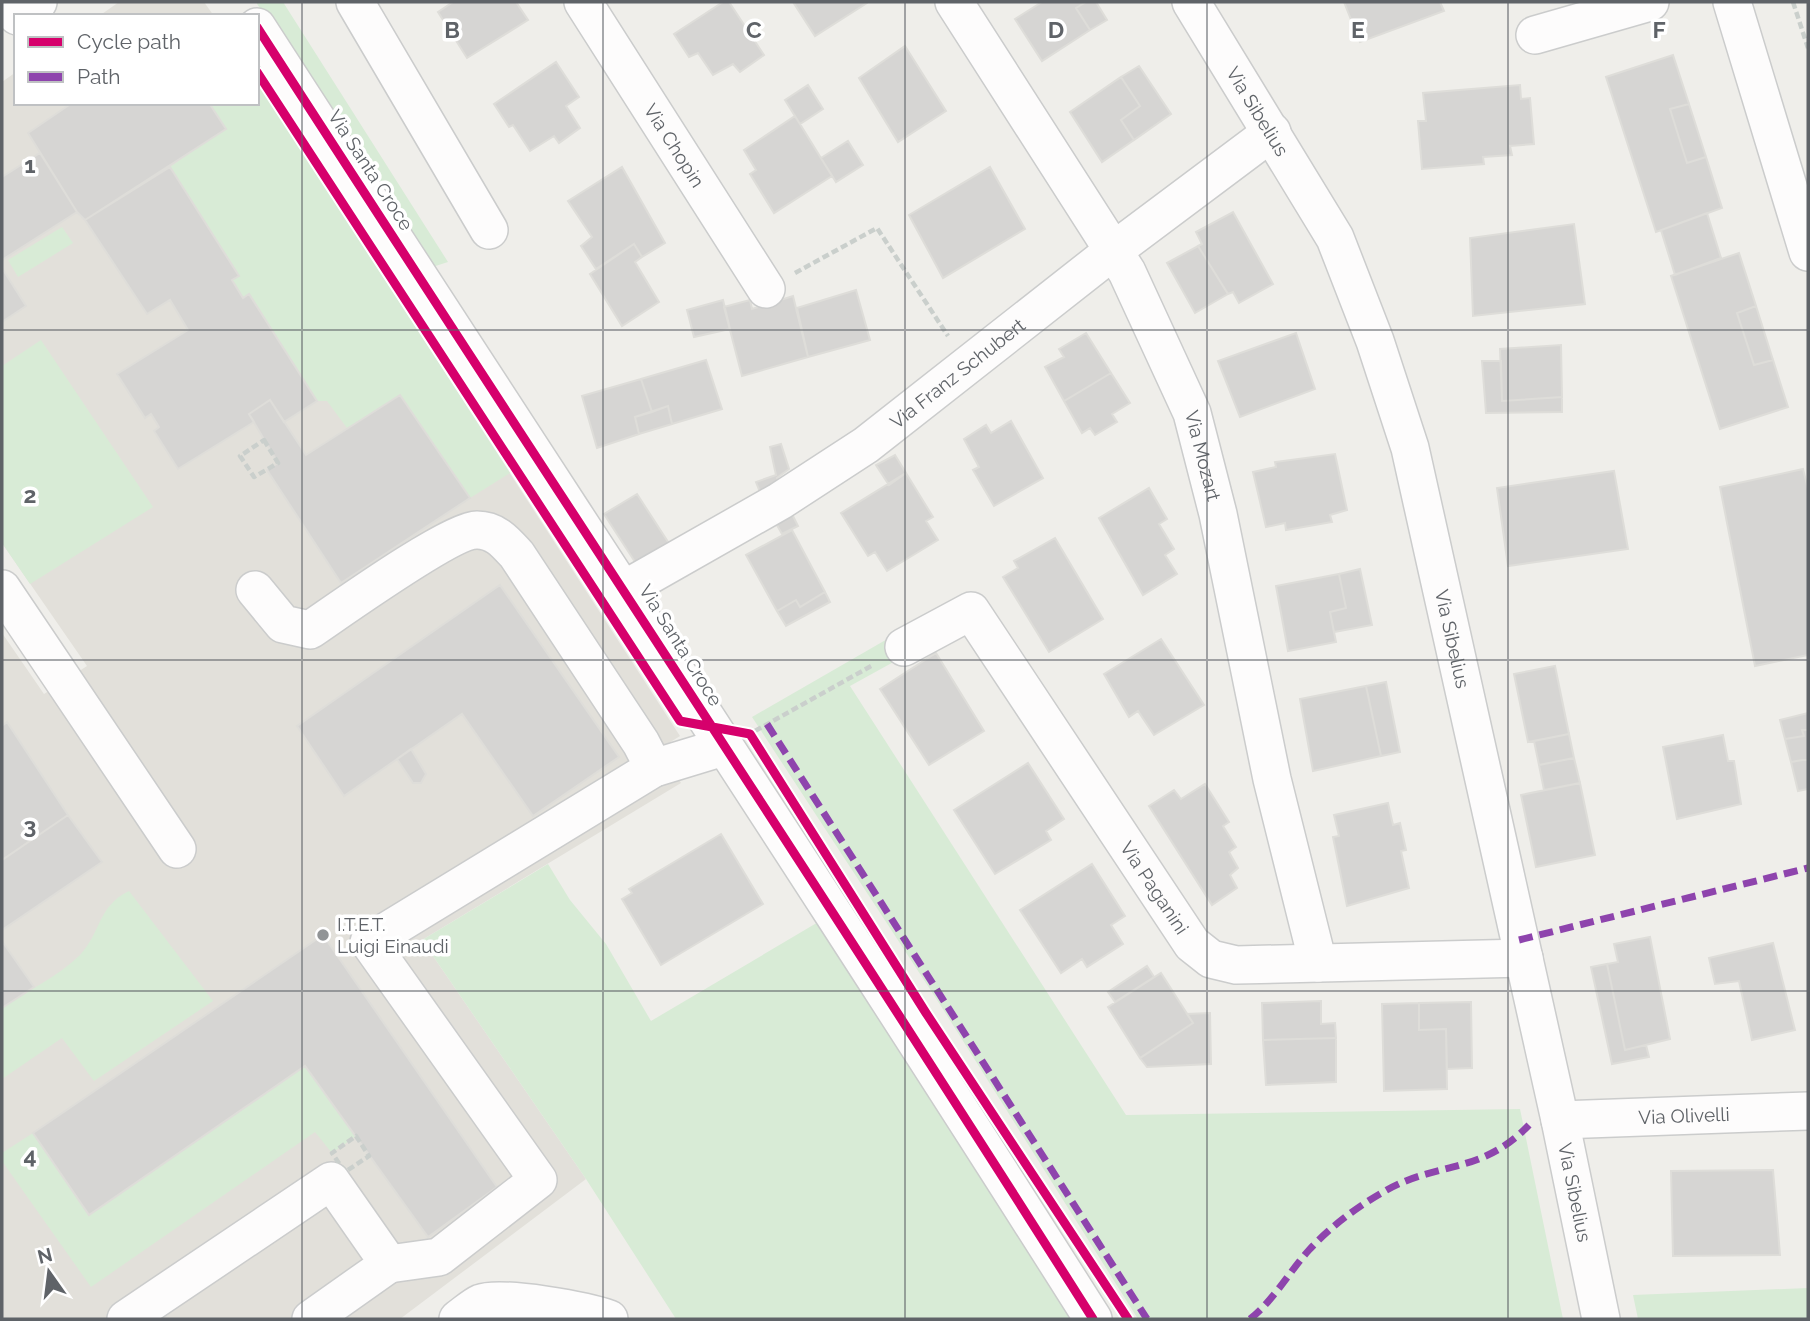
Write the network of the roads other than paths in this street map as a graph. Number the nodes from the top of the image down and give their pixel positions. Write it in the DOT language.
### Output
graph roads {
  1 [pos="38,2"];
  2 [pos="355,2"];
  3 [pos="583,2"];
  4 [pos="954,2"];
  5 [pos="1191,2"];
  6 [pos="1650,2"];
  7 [pos="1732,2"];
  8 [pos="19,14"];
  9 [pos="259,30"];
  10 [pos="1535,35"];
  11 [pos="1272,132"];
  12 [pos="489,230"];
  13 [pos="1113,251"];
  14 [pos="1808,252"];
  15 [pos="766,289"];
  16 [pos="2,589"];
  17 [pos="625,589"];
  18 [pos="255,590"];
  19 [pos="904,647"];
  20 [pos="743,742"];
  21 [pos="654,768"];
  22 [pos="177,849"];
  23 [pos="1524,958"];
  24 [pos="1318,963"];
  25 [pos="1808,1111"];
  26 [pos="1560,1120"];
  27 [pos="389,1264"];
  28 [pos="126,1319"];
  29 [pos="311,1319"];
  30 [pos="458,1319"];
  31 [pos="609,1319"];
  32 [pos="1093,1319"];
  33 [pos="1601,1319"];
  1 -- 8 [label="street"];
  2 -- 12 [label="street"];
  3 -- 15 [label="street, Via Chopin"];
  4 -- 13 [label="street, Via Mozart"];
  5 -- 11 [label="street, Via Sibelius"];
  6 -- 10 [label="street"];
  7 -- 14 [label="street"];
  9 -- 17 [label="street, Via Santa Croce"];
  11 -- 13 [label="street, Via Franz Schubert"];
  11 -- 23 [label="street, Via Sibelius"];
  13 -- 17 [label="street, Via Franz Schubert"];
  13 -- 24 [label="street, Via Mozart"];
  16 -- 22 [label="street"];
  17 -- 20 [label="street, Via Santa Croce"];
  18 -- 21 [label="street"];
  19 -- 24 [label="street, Via Paganini"];
  20 -- 21 [label="street"];
  20 -- 32 [label="street, Via Santa Croce"];
  21 -- 27 [label="street"];
  23 -- 24 [label="street, Via Paganini"];
  23 -- 26 [label="street, Via Sibelius"];
  25 -- 26 [label="street, Via Olivelli"];
  26 -- 33 [label="street, Via Sibelius"];
  27 -- 28 [label="street"];
  27 -- 29 [label="street"];
  30 -- 31 [label="street"];
}
